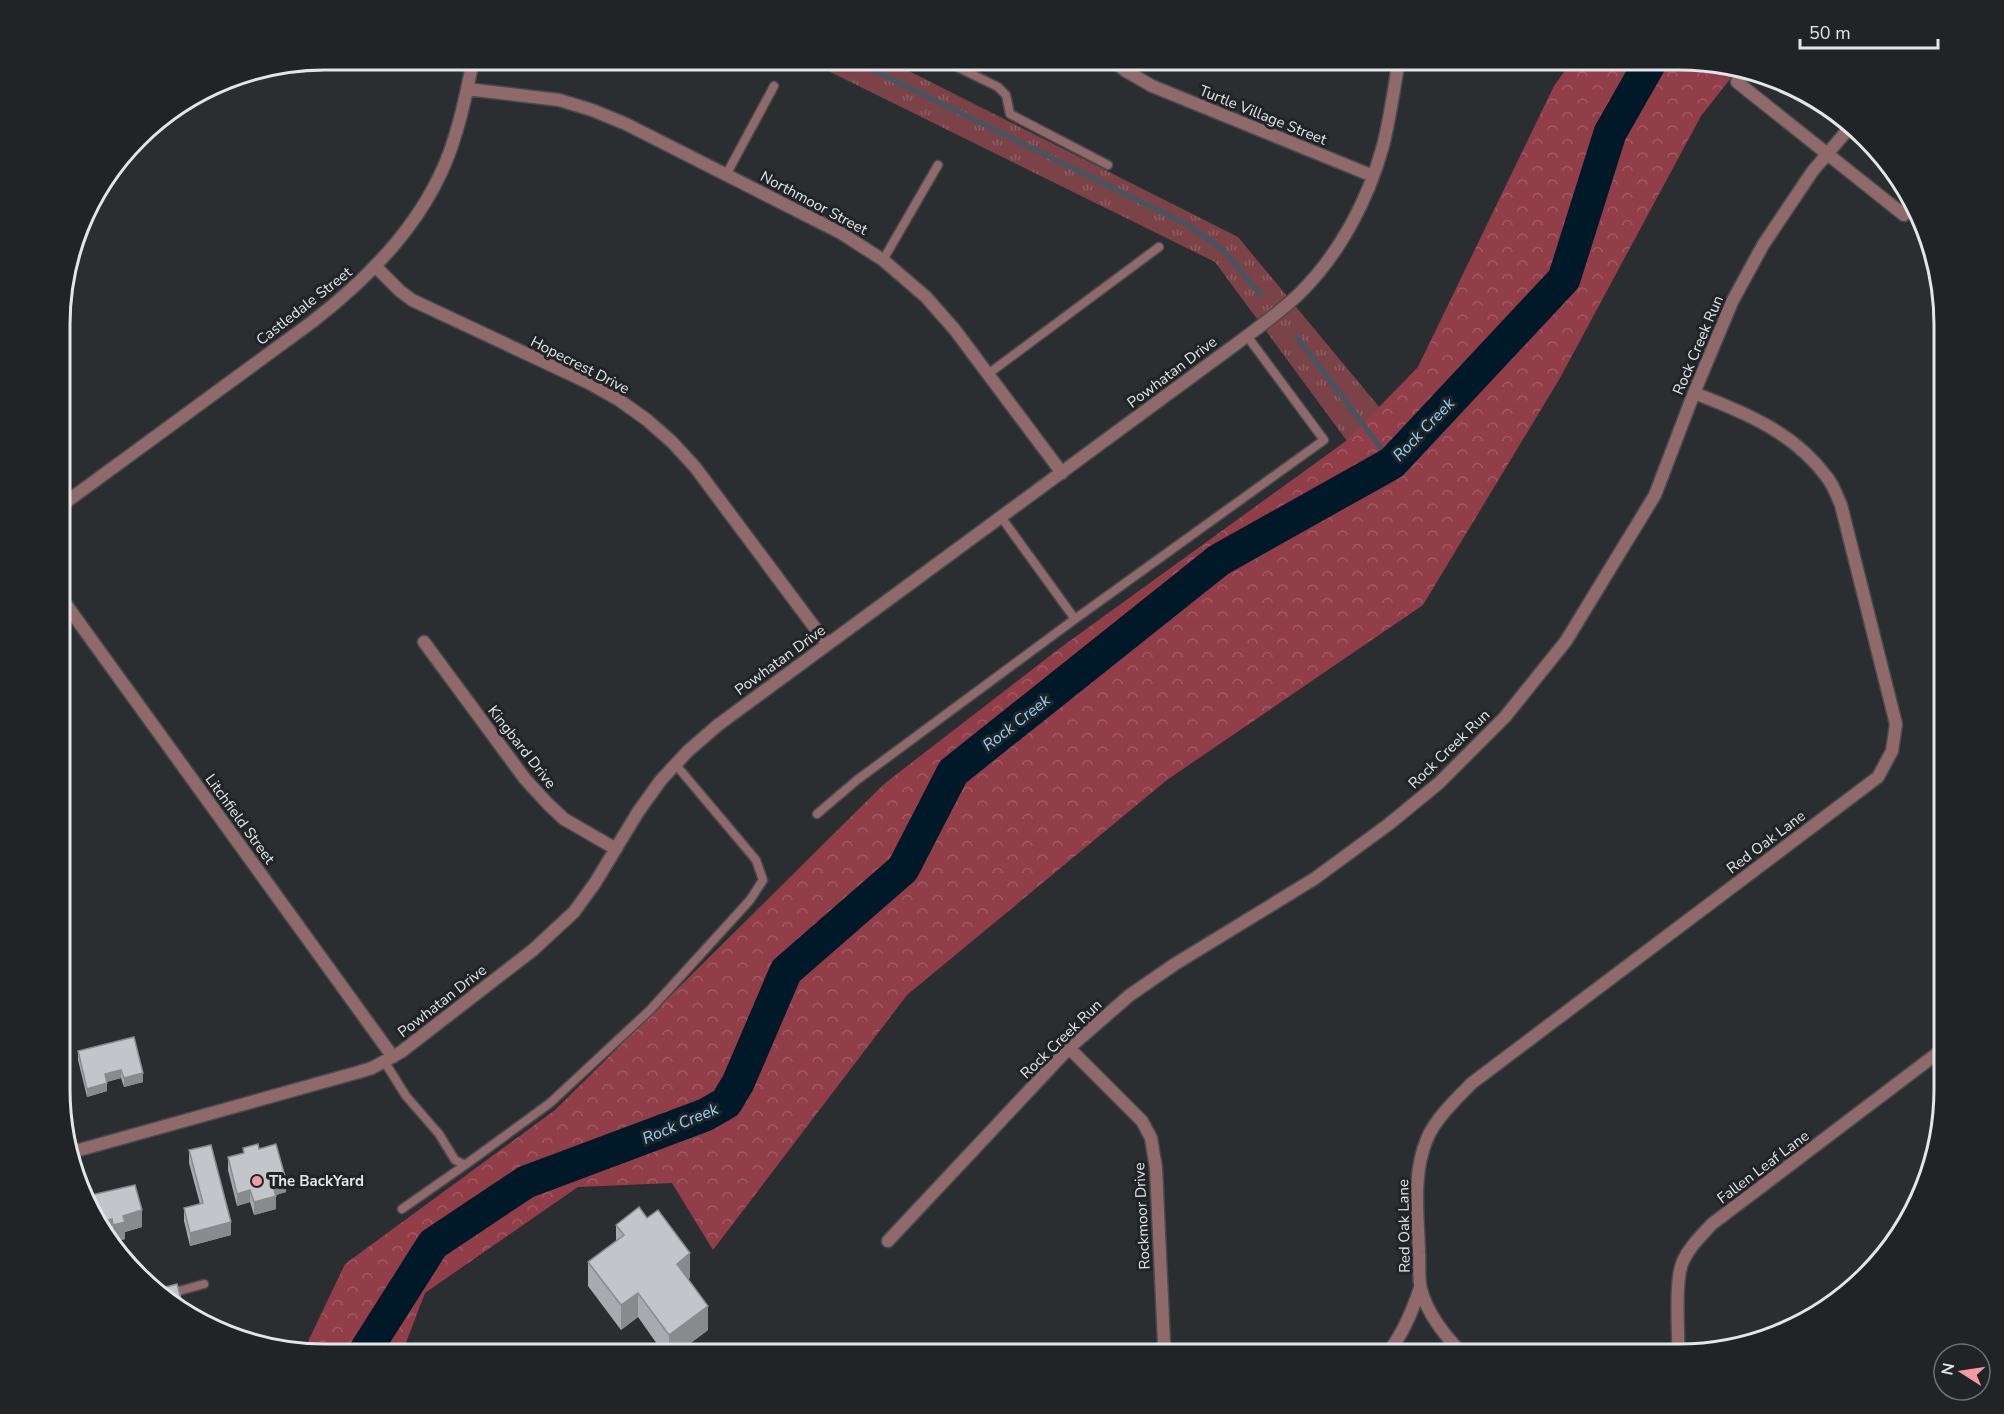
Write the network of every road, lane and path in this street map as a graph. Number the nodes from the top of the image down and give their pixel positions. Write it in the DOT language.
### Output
graph roads {
  1 [pos="471,70"];
  2 [pos="963,70"];
  3 [pos="1125,70"];
  4 [pos="1397,70"];
  5 [pos="1737,82"];
  6 [pos="774,86"];
  7 [pos="467,89"];
  8 [pos="1845,132"];
  9 [pos="1826,154"];
  10 [pos="938,165"];
  11 [pos="1108,165"];
  12 [pos="726,175"];
  13 [pos="1373,176"];
  14 [pos="1904,215"];
  15 [pos="1159,247"];
  16 [pos="883,260"];
  17 [pos="376,267"];
  18 [pos="1247,336"];
  19 [pos="988,374"];
  20 [pos="1694,393"];
  21 [pos="1062,473"];
  22 [pos="70,499"];
  23 [pos="1001,517"];
  24 [pos="70,610"];
  25 [pos="1076,619"];
  26 [pos="424,642"];
  27 [pos="827,644"];
  28 [pos="676,765"];
  29 [pos="817,814"];
  30 [pos="616,849"];
  31 [pos="1069,1048"];
  32 [pos="1934,1056"];
  33 [pos="388,1059"];
  34 [pos="78,1150"];
  35 [pos="465,1165"];
  36 [pos="402,1209"];
  37 [pos="888,1241"];
  38 [pos="204,1284"];
  39 [pos="1420,1288"];
  40 [pos="173,1293"];
  41 [pos="1163,1344"];
  42 [pos="1394,1344"];
  43 [pos="1453,1344"];
  44 [pos="1678,1344"];
  1 -- 7 [label="street, Castledale Street"];
  2 -- 11 [label="lane"];
  3 -- 13 [label="street, Turtle Village Street"];
  4 -- 13 [label="street, Powhatan Drive"];
  5 -- 9 [label="street"];
  6 -- 12 [label="lane"];
  7 -- 12 [label="street, Northmoor Street"];
  7 -- 17 [label="street, Castledale Street"];
  8 -- 9 [label="street, Rock Creek Run"];
  9 -- 14 [label="street"];
  9 -- 20 [label="street, Rock Creek Run"];
  10 -- 16 [label="lane"];
  12 -- 16 [label="street, Northmoor Street"];
  13 -- 18 [label="street, Powhatan Drive"];
  15 -- 19 [label="lane"];
  16 -- 19 [label="street, Northmoor Street"];
  17 -- 22 [label="street, Castledale Street"];
  17 -- 27 [label="street, Hopecrest Drive"];
  18 -- 21 [label="street, Powhatan Drive"];
  18 -- 25 [label="lane"];
  19 -- 21 [label="street, Northmoor Street"];
  20 -- 31 [label="street, Rock Creek Run"];
  20 -- 39 [label="street, Red Oak Lane"];
  21 -- 23 [label="street, Powhatan Drive"];
  23 -- 25 [label="lane"];
  23 -- 27 [label="street, Powhatan Drive"];
  24 -- 33 [label="street, Litchfield Street"];
  25 -- 29 [label="lane"];
  26 -- 30 [label="street, Kingbard Drive"];
  27 -- 28 [label="street, Powhatan Drive"];
  28 -- 30 [label="street, Powhatan Drive"];
  28 -- 35 [label="lane"];
  30 -- 33 [label="street, Powhatan Drive"];
  31 -- 37 [label="street, Rock Creek Run"];
  31 -- 41 [label="street, Rockmoor Drive"];
  32 -- 44 [label="street, Fallen Leaf Lane"];
  33 -- 34 [label="street, Powhatan Drive"];
  33 -- 35 [label="lane"];
  35 -- 36 [label="lane"];
  38 -- 40 [label="lane"];
  39 -- 42 [label="street, Red Oak Lane"];
  39 -- 43 [label="street, Red Oak Lane"];
}
